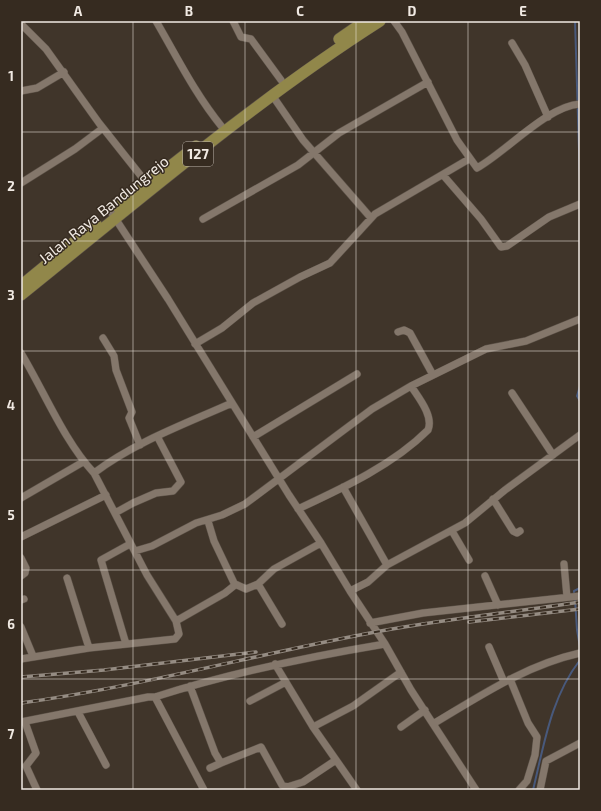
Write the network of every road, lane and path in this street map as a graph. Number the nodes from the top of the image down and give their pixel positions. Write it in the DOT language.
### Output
graph roads {
  1 [pos="156,21"];
  2 [pos="233,21"];
  3 [pos="365,21"];
  4 [pos="380,21"];
  5 [pos="394,21"];
  6 [pos="21,24"];
  7 [pos="512,43"];
  8 [pos="308,65"];
  9 [pos="64,72"];
  10 [pos="281,80"];
  11 [pos="428,82"];
  12 [pos="21,91"];
  13 [pos="272,95"];
  14 [pos="580,104"];
  15 [pos="548,117"];
  16 [pos="222,127"];
  17 [pos="103,128"];
  18 [pos="314,152"];
  19 [pos="469,159"];
  20 [pos="443,175"];
  21 [pos="21,183"];
  22 [pos="149,186"];
  23 [pos="578,204"];
  24 [pos="114,215"];
  25 [pos="371,218"];
  26 [pos="202,219"];
  27 [pos="21,286"];
  28 [pos="21,295"];
  29 [pos="580,319"];
  30 [pos="398,332"];
  31 [pos="103,338"];
  32 [pos="195,344"];
  33 [pos="21,353"];
  34 [pos="358,374"];
  35 [pos="433,375"];
  36 [pos="411,386"];
  37 [pos="512,393"];
  38 [pos="232,403"];
  39 [pos="580,435"];
  40 [pos="157,436"];
  41 [pos="253,437"];
  42 [pos="140,445"];
  43 [pos="553,455"];
  44 [pos="83,462"];
  45 [pos="94,473"];
  46 [pos="278,478"];
  47 [pos="343,487"];
  48 [pos="106,495"];
  49 [pos="21,498"];
  50 [pos="493,500"];
  51 [pos="298,509"];
  52 [pos="115,513"];
  53 [pos="208,521"];
  54 [pos="520,530"];
  55 [pos="452,531"];
  56 [pos="21,537"];
  57 [pos="321,543"];
  58 [pos="130,544"];
  59 [pos="135,551"];
  60 [pos="21,558"];
  61 [pos="469,560"];
  62 [pos="564,564"];
  63 [pos="387,565"];
  64 [pos="21,576"];
  65 [pos="485,576"];
  66 [pos="67,578"];
  67 [pos="235,584"];
  68 [pos="258,584"];
  69 [pos="350,591"];
  70 [pos="580,596"];
  71 [pos="568,597"];
  72 [pos="498,605"];
  73 [pos="176,621"];
  74 [pos="370,623"];
  75 [pos="282,624"];
  76 [pos="21,627"];
  77 [pos="126,644"];
  78 [pos="385,644"];
  79 [pos="489,647"];
  80 [pos="89,648"];
  81 [pos="579,653"];
  82 [pos="33,656"];
  83 [pos="21,659"];
  84 [pos="275,664"];
  85 [pos="401,672"];
  86 [pos="507,681"];
  87 [pos="286,682"];
  88 [pos="190,686"];
  89 [pos="154,697"];
  90 [pos="250,702"];
  91 [pos="425,710"];
  92 [pos="78,712"];
  93 [pos="23,722"];
  94 [pos="433,724"];
  95 [pos="314,727"];
  96 [pos="401,727"];
  97 [pos="580,743"];
  98 [pos="336,760"];
  99 [pos="221,762"];
  100 [pos="106,765"];
  101 [pos="210,768"];
  102 [pos="354,789"];
  103 [pos="37,790"];
  104 [pos="204,790"];
  105 [pos="476,790"];
  106 [pos="524,790"];
  107 [pos="540,790"];
  1 -- 16 [label="street"];
  2 -- 10 [label="street"];
  3 -- 8 [label="main road, Jalan Raya Bandungrejo / 127"];
  4 -- 8 [label="main road, Jalan Raya Bandungrejo / 127"];
  5 -- 11 [label="street"];
  6 -- 9 [label="street"];
  7 -- 15 [label="street"];
  8 -- 10 [label="main road, Jalan Raya Bandungrejo / 127"];
  8 -- 13 [label="main road, Jalan Raya Bandungrejo / 127"];
  9 -- 12 [label="street"];
  9 -- 17 [label="street"];
  10 -- 16 [label="main road, Jalan Raya Bandungrejo / 127"];
  11 -- 18 [label="street"];
  11 -- 19 [label="street"];
  13 -- 18 [label="street"];
  13 -- 22 [label="main road, Jalan Raya Bandungrejo / 127"];
  14 -- 15 [label="street"];
  15 -- 19 [label="street"];
  16 -- 22 [label="main road, Jalan Raya Bandungrejo / 127"];
  17 -- 21 [label="street"];
  17 -- 22 [label="street"];
  18 -- 25 [label="street"];
  18 -- 26 [label="street"];
  19 -- 20 [label="street"];
  20 -- 23 [label="street"];
  20 -- 25 [label="street"];
  22 -- 24 [label="main road, Jalan Raya Bandungrejo / 127"];
  24 -- 27 [label="main road, Jalan Raya Bandungrejo / 127"];
  24 -- 28 [label="main road, Jalan Raya Bandungrejo / 127"];
  24 -- 32 [label="street"];
  25 -- 32 [label="street"];
  29 -- 35 [label="street"];
  30 -- 35 [label="street"];
  31 -- 42 [label="street"];
  32 -- 38 [label="street"];
  33 -- 44 [label="street"];
  34 -- 41 [label="street"];
  35 -- 36 [label="street"];
  36 -- 46 [label="street"];
  36 -- 47 [label="street"];
  37 -- 43 [label="street"];
  38 -- 40 [label="street"];
  38 -- 41 [label="street"];
  39 -- 43 [label="street"];
  40 -- 42 [label="street"];
  40 -- 52 [label="street"];
  41 -- 46 [label="street"];
  42 -- 45 [label="street"];
  43 -- 50 [label="street"];
  44 -- 45 [label="street"];
  44 -- 49 [label="street"];
  45 -- 48 [label="street"];
  46 -- 51 [label="street"];
  46 -- 53 [label="street"];
  47 -- 51 [label="street"];
  47 -- 63 [label="street"];
  48 -- 52 [label="street"];
  48 -- 56 [label="street"];
  50 -- 54 [label="street"];
  50 -- 55 [label="street"];
  51 -- 57 [label="street"];
  52 -- 58 [label="street"];
  53 -- 59 [label="street"];
  53 -- 67 [label="street"];
  55 -- 61 [label="street"];
  55 -- 63 [label="street"];
  57 -- 68 [label="street"];
  57 -- 69 [label="street"];
  58 -- 59 [label="street"];
  58 -- 77 [label="street"];
  59 -- 73 [label="street"];
  60 -- 64 [label="street"];
  62 -- 71 [label="street"];
  63 -- 69 [label="street"];
  65 -- 72 [label="street"];
  66 -- 80 [label="street"];
  67 -- 68 [label="street"];
  67 -- 73 [label="street"];
  68 -- 75 [label="street"];
  69 -- 74 [label="street"];
  70 -- 71 [label="street"];
  71 -- 72 [label="street"];
  72 -- 74 [label="street"];
  73 -- 77 [label="street"];
  74 -- 78 [label="street"];
  76 -- 82 [label="street"];
  77 -- 80 [label="street"];
  78 -- 84 [label="street"];
  78 -- 85 [label="street"];
  79 -- 86 [label="street"];
  80 -- 82 [label="street"];
  81 -- 86 [label="street"];
  82 -- 83 [label="street"];
  84 -- 87 [label="street"];
  84 -- 88 [label="street"];
  85 -- 91 [label="street"];
  85 -- 95 [label="street"];
  86 -- 94 [label="street"];
  86 -- 106 [label="street"];
  87 -- 90 [label="street"];
  87 -- 95 [label="street"];
  88 -- 89 [label="street"];
  88 -- 99 [label="street"];
  89 -- 92 [label="street"];
  89 -- 104 [label="street"];
  91 -- 94 [label="street"];
  91 -- 96 [label="street"];
  92 -- 93 [label="street"];
  92 -- 100 [label="street"];
  93 -- 103 [label="street"];
  94 -- 105 [label="street"];
  95 -- 98 [label="street"];
  97 -- 107 [label="street"];
  98 -- 99 [label="street"];
  98 -- 102 [label="street"];
  99 -- 101 [label="street"];
}
